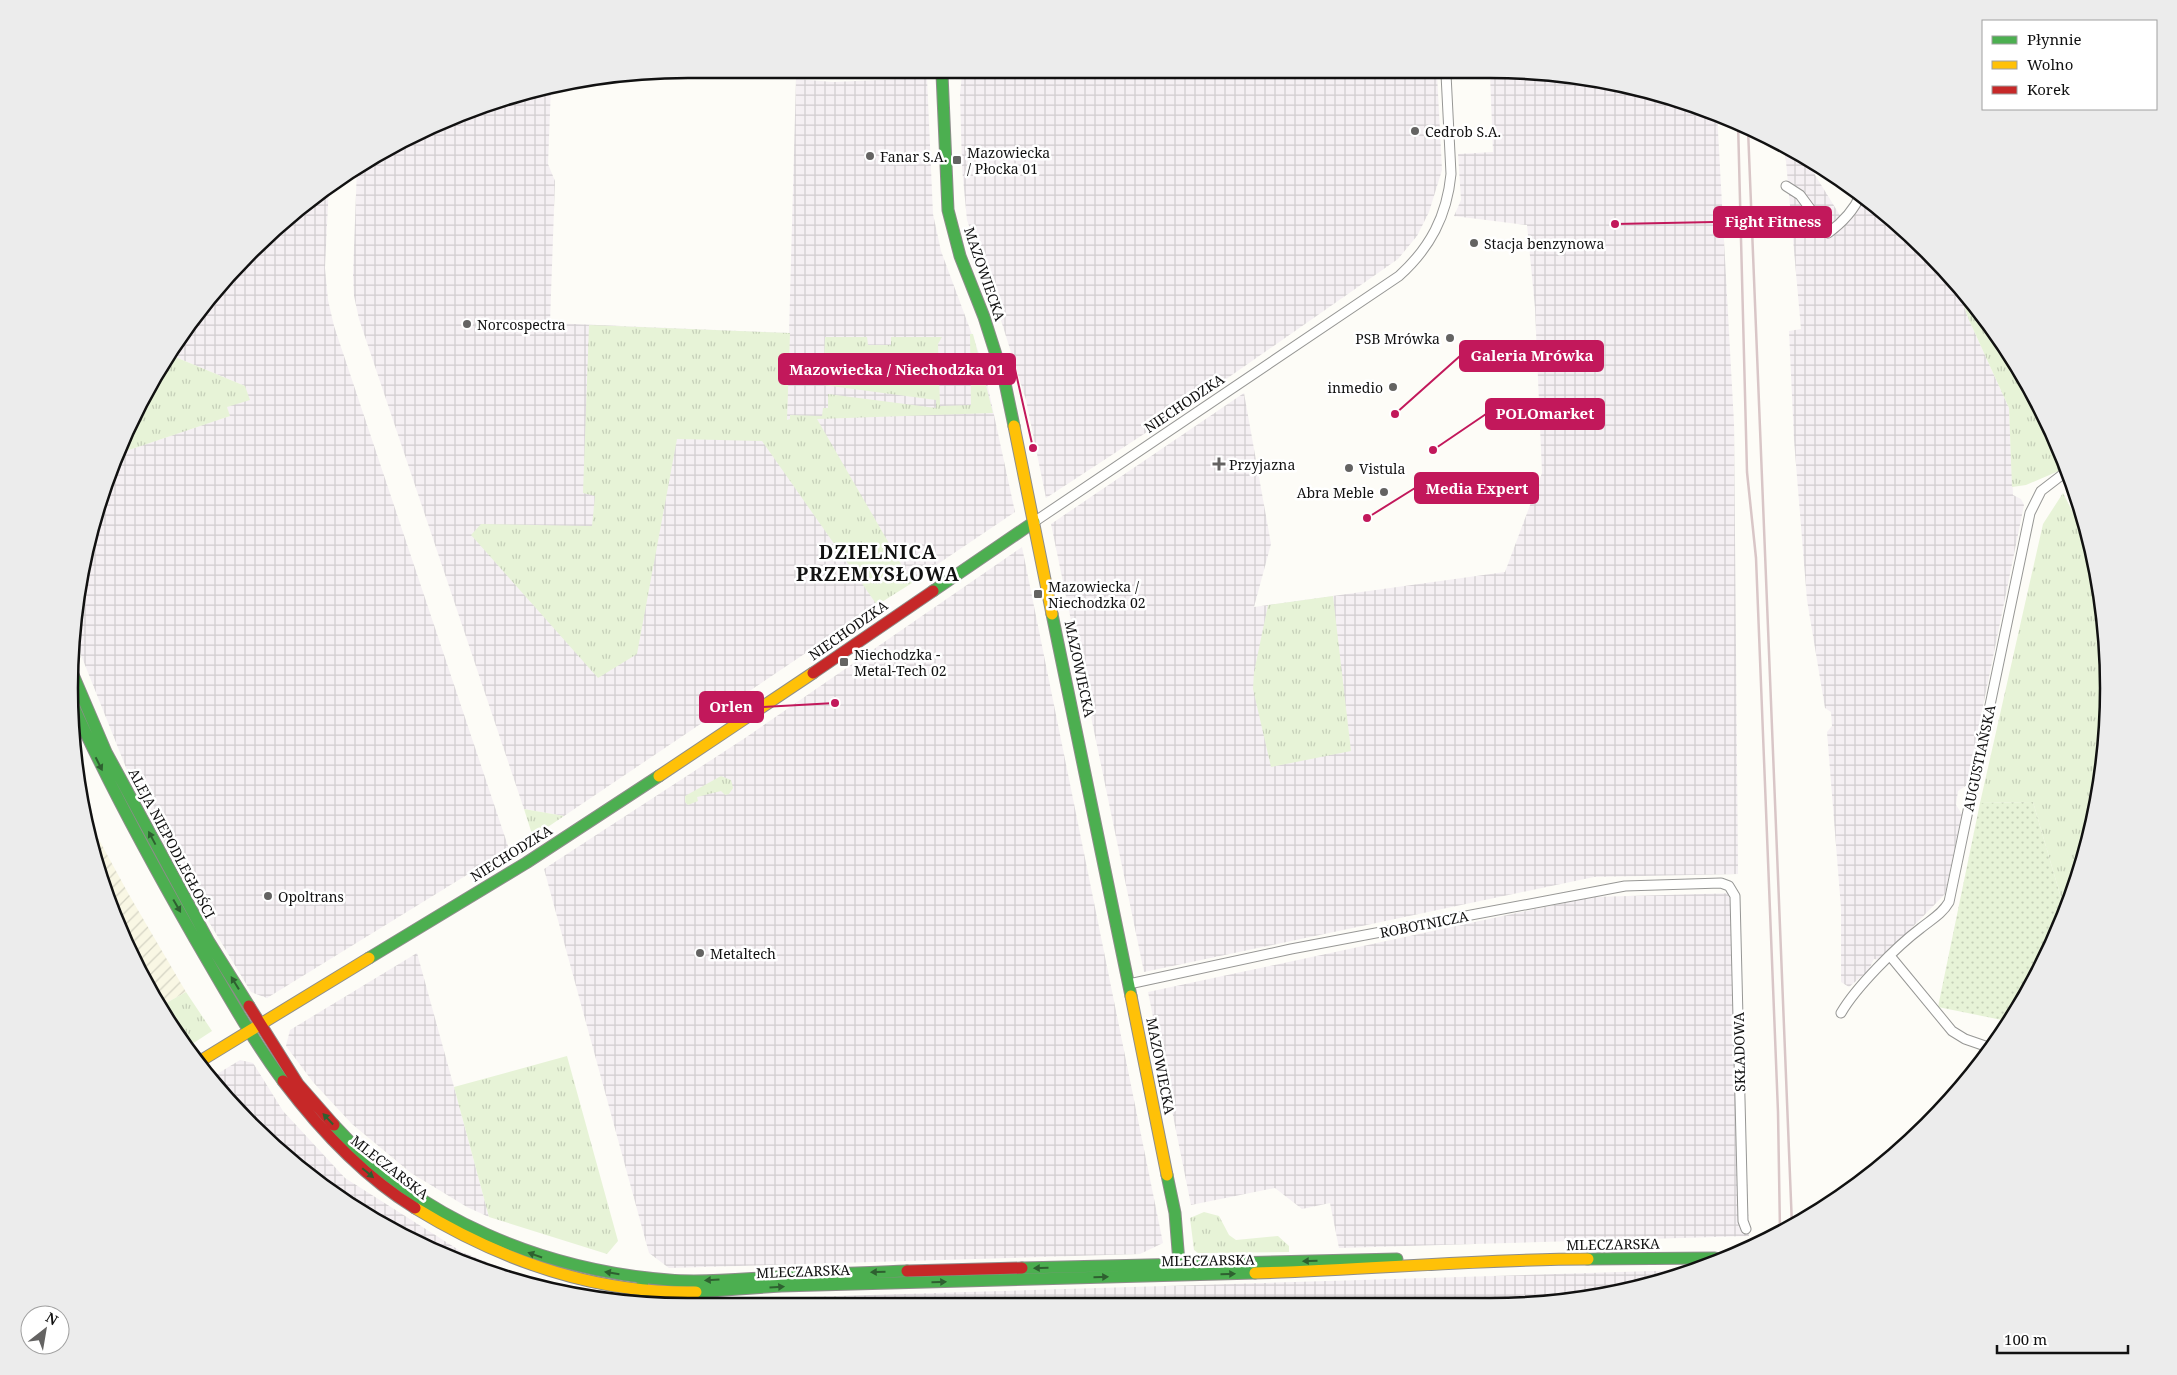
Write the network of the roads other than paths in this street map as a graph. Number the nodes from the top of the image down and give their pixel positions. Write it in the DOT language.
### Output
graph roads {
  1 [pos="942,78"];
  2 [pos="1446,78"];
  3 [pos="1786,186"];
  4 [pos="1858,202"];
  5 [pos="2061,475"];
  6 [pos="1034,522"];
  7 [pos="78,686"];
  8 [pos="79,719"];
  9 [pos="1721,883"];
  10 [pos="1890,957"];
  11 [pos="1129,984"];
  12 [pos="1841,1013"];
  13 [pos="255,1027"];
  14 [pos="1983,1045"];
  15 [pos="204,1059"];
  16 [pos="1746,1229"];
  17 [pos="1704,1258"];
  18 [pos="1179,1270"];
  19 [pos="643,1290"];
  1 -- 6 [label="main road, MAZOWIECKA"];
  2 -- 6 [label="street, NIECHODZKA"];
  3 -- 4 [label="street"];
  5 -- 10 [label="street, AUGUSTIAŃSKA"];
  6 -- 11 [label="main road, MAZOWIECKA"];
  6 -- 13 [label="main road, NIECHODZKA"];
  13 -- 7 [label="main road, ALEJA NIEPODLEGŁOŚCI, one-way"];
  8 -- 13 [label="main road, ALEJA NIEPODLEGŁOŚCI, one-way"];
  9 -- 11 [label="street, ROBOTNICZA"];
  9 -- 16 [label="street, SKŁADOWA"];
  10 -- 12 [label="street, AUGUSTIAŃSKA"];
  10 -- 14 [label="street"];
  11 -- 18 [label="main road, MAZOWIECKA"];
  13 -- 15 [label="main road, NIECHODZKA"];
  13 -- 19 [label="main road, MLECZARSKA"];
  17 -- 18 [label="main road, MLECZARSKA"];
  18 -- 19 [label="main road, MLECZARSKA"];
}
